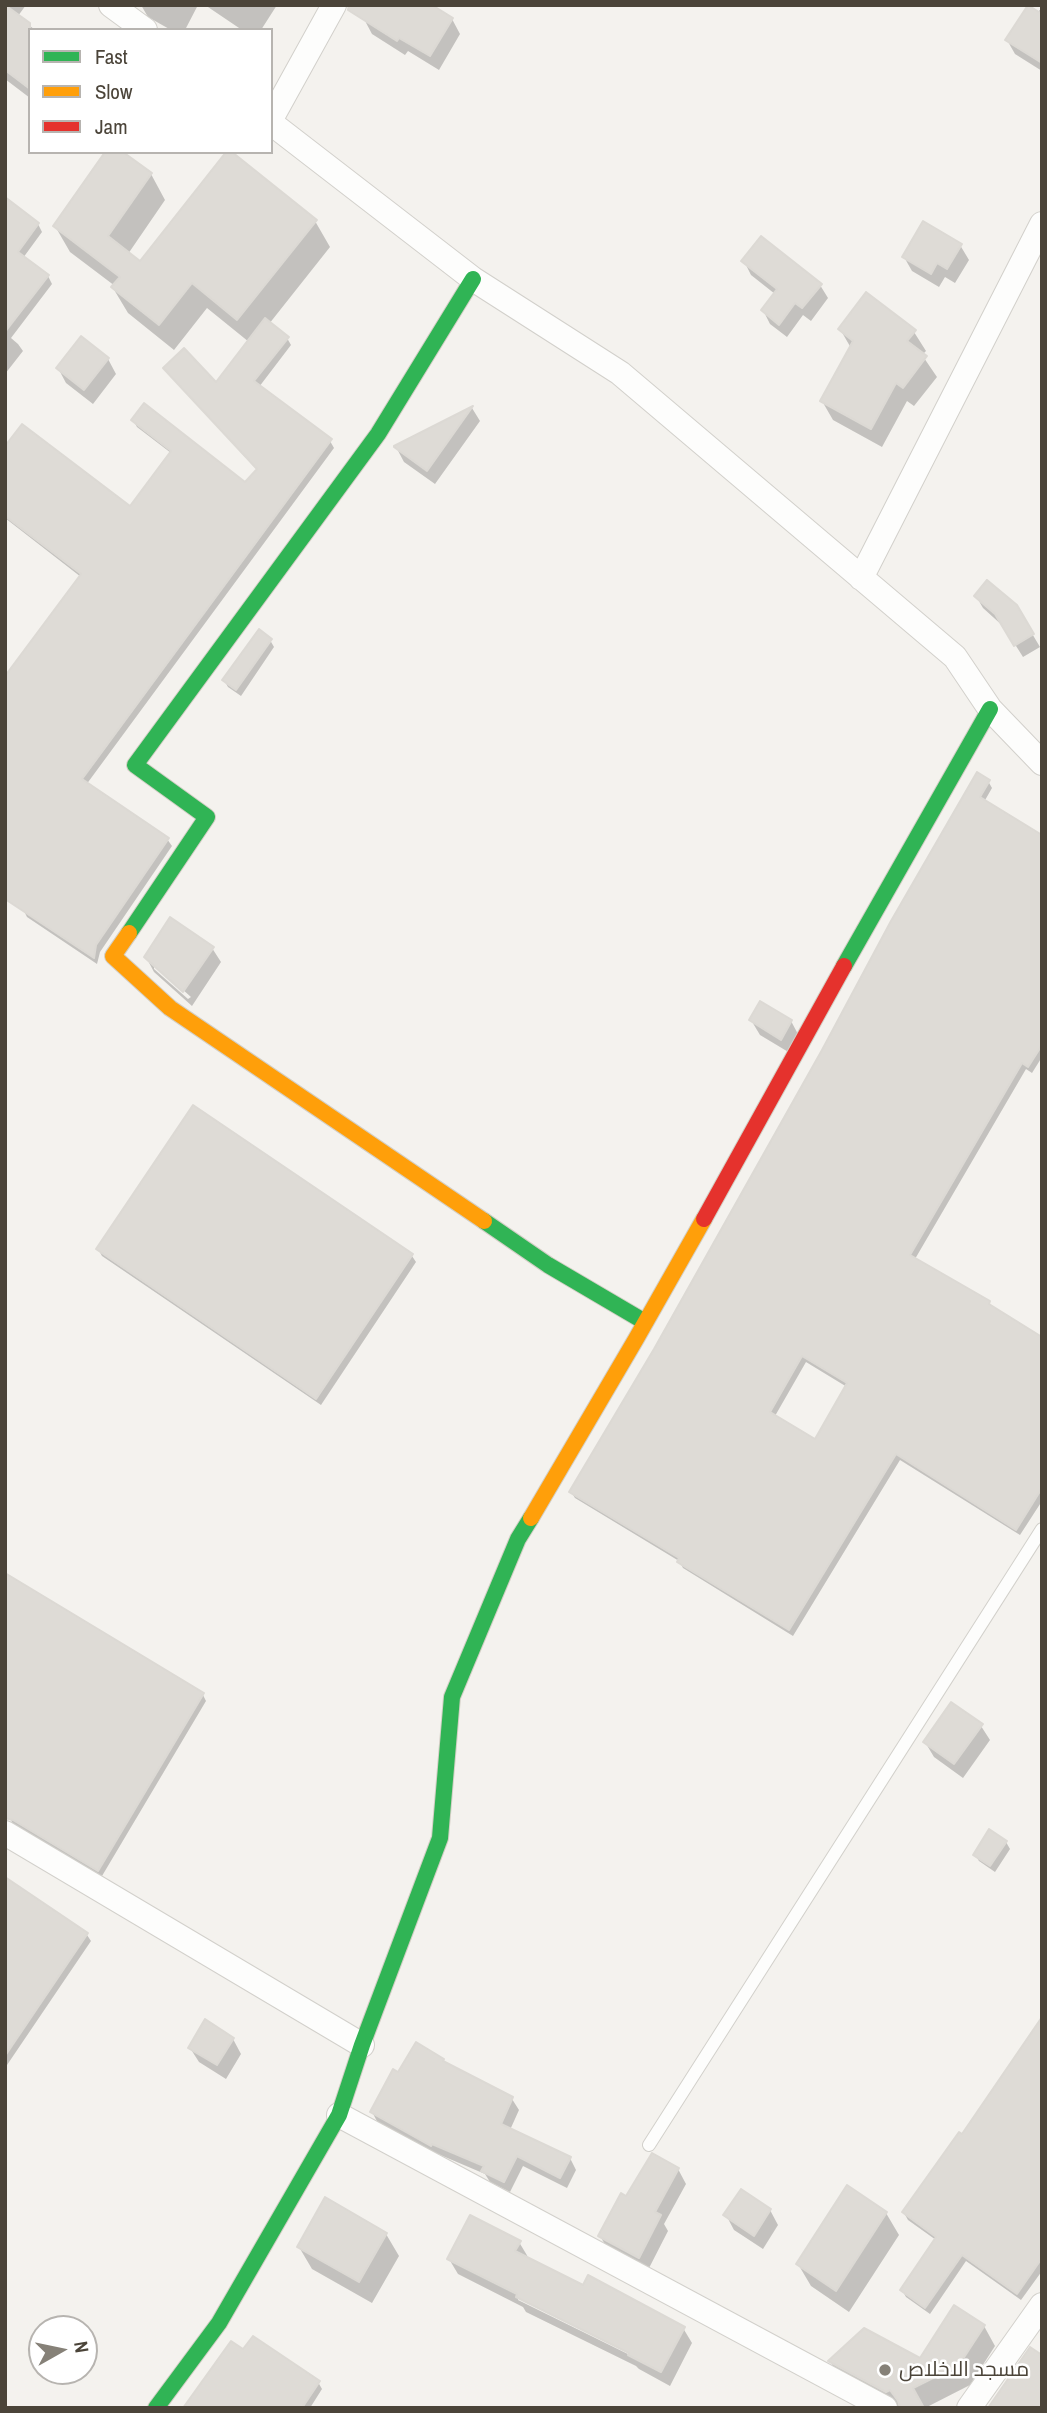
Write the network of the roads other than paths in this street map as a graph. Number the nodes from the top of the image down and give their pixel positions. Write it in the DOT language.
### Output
graph roads {
  1 [pos="111,5"];
  2 [pos="334,5"];
  3 [pos="142,28"];
  4 [pos="273,117"];
  5 [pos="273,123"];
  6 [pos="1042,224"];
  7 [pos="473,279"];
  8 [pos="861,578"];
  9 [pos="990,709"];
  10 [pos="1042,763"];
  11 [pos="645,1322"];
  12 [pos="1042,1529"];
  13 [pos="5,1833"];
  14 [pos="362,2045"];
  15 [pos="338,2115"];
  16 [pos="649,2145"];
  17 [pos="1042,2305"];
  18 [pos="156,2408"];
  19 [pos="885,2408"];
  20 [pos="969,2408"];
  1 -- 3 [label="street"];
  2 -- 4 [label="street"];
  5 -- 7 [label="street"];
  6 -- 8 [label="street"];
  7 -- 8 [label="street"];
  7 -- 11 [label="street"];
  8 -- 9 [label="street"];
  9 -- 10 [label="street"];
  9 -- 11 [label="street"];
  11 -- 14 [label="street"];
  12 -- 16 [label="lane"];
  13 -- 14 [label="street"];
  14 -- 15 [label="street"];
  15 -- 18 [label="street"];
  15 -- 19 [label="street"];
  17 -- 20 [label="street"];
}
